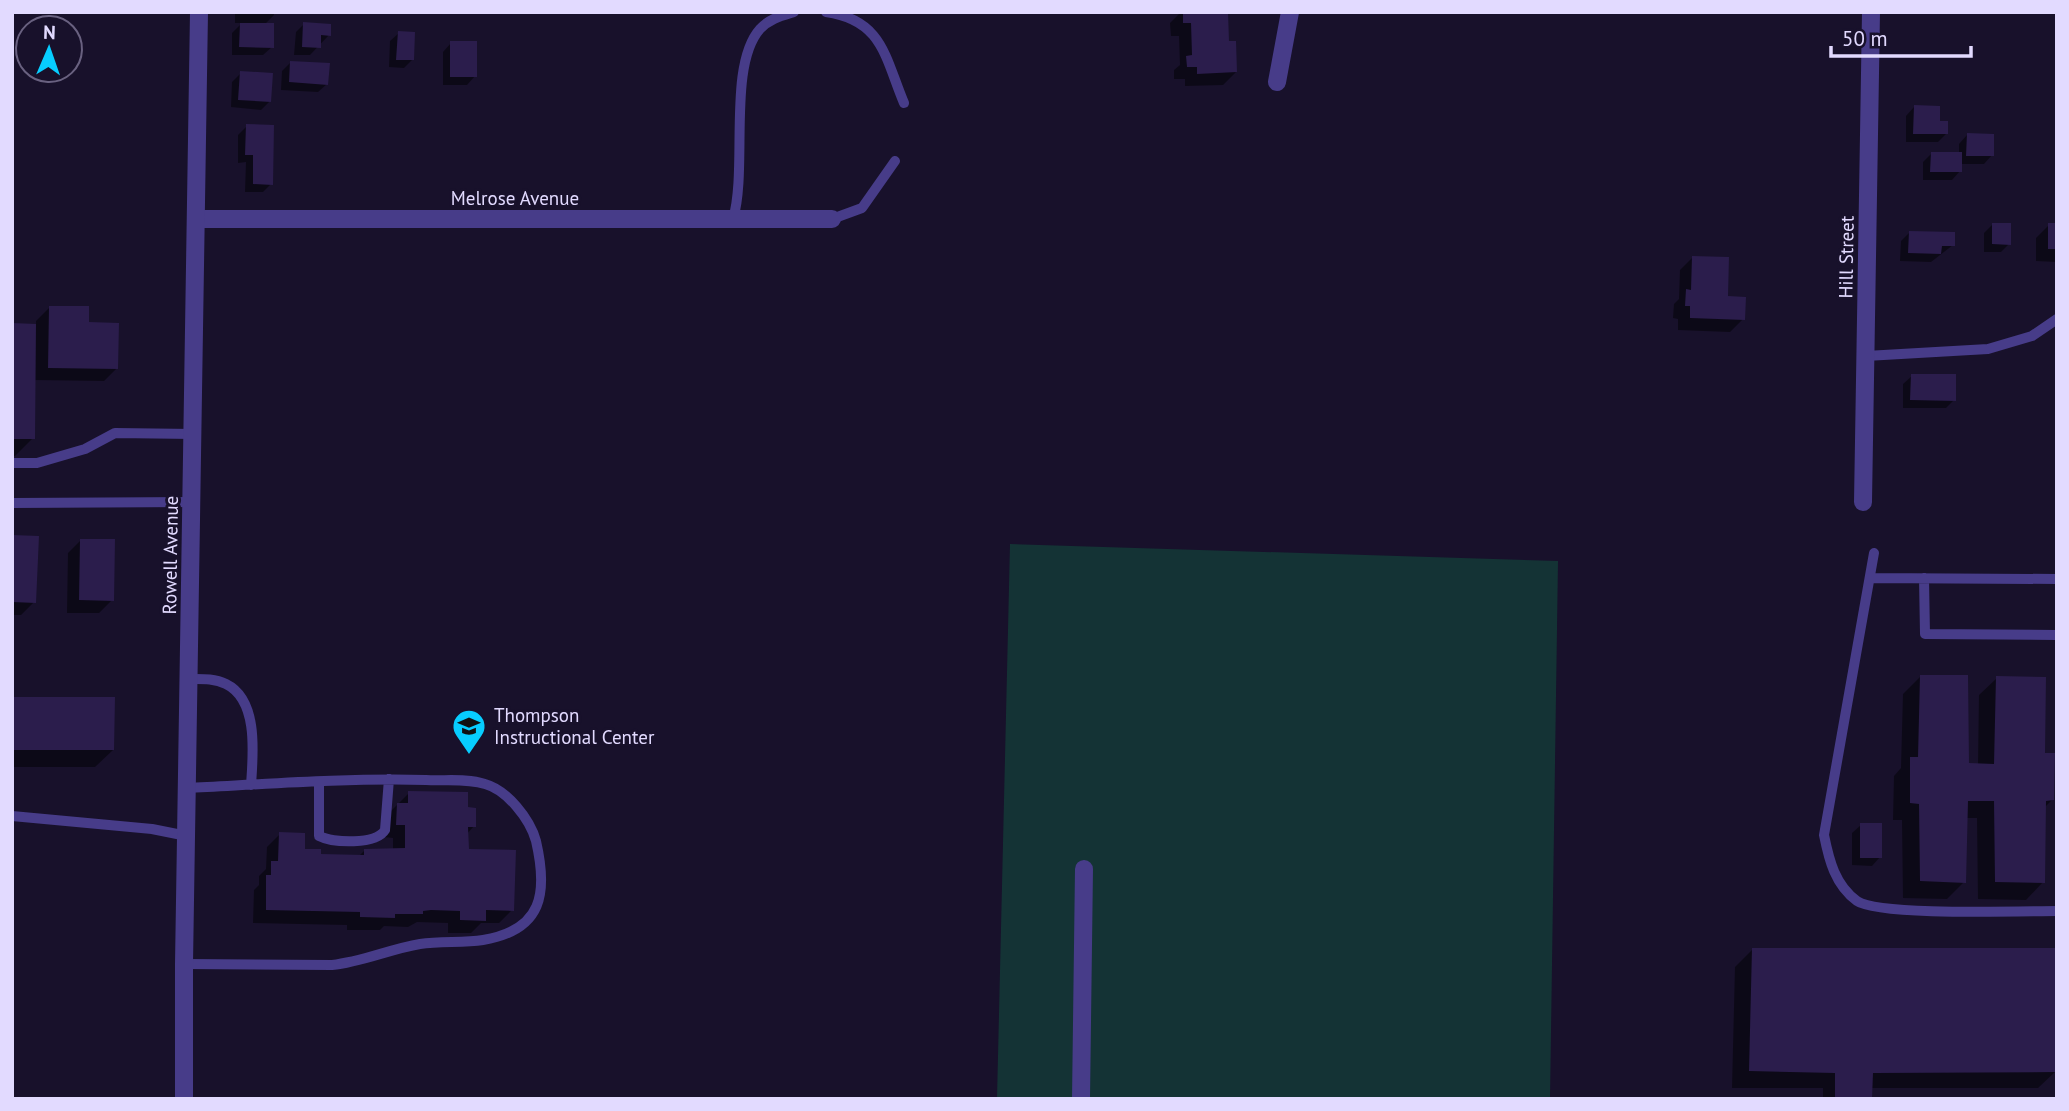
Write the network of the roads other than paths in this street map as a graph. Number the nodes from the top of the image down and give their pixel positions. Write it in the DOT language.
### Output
graph roads {
  1 [pos="199,12"];
  2 [pos="794,12"];
  3 [pos="826,12"];
  4 [pos="1290,12"];
  5 [pos="1871,12"];
  6 [pos="1277,82"];
  7 [pos="904,103"];
  8 [pos="895,161"];
  9 [pos="197,219"];
  10 [pos="733,219"];
  11 [pos="832,219"];
  12 [pos="2057,319"];
  13 [pos="1866,356"];
  14 [pos="194,434"];
  15 [pos="12,463"];
  16 [pos="193,502"];
  17 [pos="1863,502"];
  18 [pos="12,503"];
  19 [pos="1874,553"];
  20 [pos="1870,578"];
  21 [pos="1924,578"];
  22 [pos="2057,579"];
  23 [pos="2057,635"];
  24 [pos="188,679"];
  25 [pos="389,779"];
  26 [pos="319,783"];
  27 [pos="251,785"];
  28 [pos="187,788"];
  29 [pos="12,816"];
  30 [pos="187,836"];
  31 [pos="1084,869"];
  32 [pos="2057,911"];
  33 [pos="184,964"];
  34 [pos="184,1099"];
  35 [pos="1081,1099"];
  1 -- 9 [label="street, Rowell Avenue"];
  2 -- 10 [label="lane"];
  3 -- 7 [label="lane"];
  4 -- 6 [label="street"];
  5 -- 13 [label="street, Hill Street"];
  8 -- 11 [label="lane"];
  9 -- 10 [label="street, Melrose Avenue"];
  9 -- 14 [label="street, Rowell Avenue"];
  10 -- 11 [label="street, Melrose Avenue"];
  12 -- 13 [label="lane"];
  13 -- 17 [label="street, Hill Street"];
  14 -- 15 [label="lane"];
  14 -- 16 [label="street, Rowell Avenue"];
  16 -- 18 [label="lane"];
  16 -- 24 [label="street, Rowell Avenue"];
  19 -- 20 [label="lane"];
  20 -- 21 [label="lane"];
  20 -- 32 [label="lane"];
  21 -- 22 [label="lane"];
  21 -- 23 [label="lane"];
  24 -- 27 [label="lane"];
  24 -- 28 [label="street, Rowell Avenue"];
  25 -- 26 [label="lane"];
  25 -- 26 [label="lane"];
  25 -- 33 [label="lane"];
  26 -- 27 [label="lane"];
  27 -- 28 [label="lane"];
  28 -- 30 [label="street, Rowell Avenue"];
  29 -- 30 [label="lane"];
  30 -- 33 [label="street, Rowell Avenue"];
  31 -- 35 [label="street"];
  33 -- 34 [label="street, Rowell Avenue"];
}
